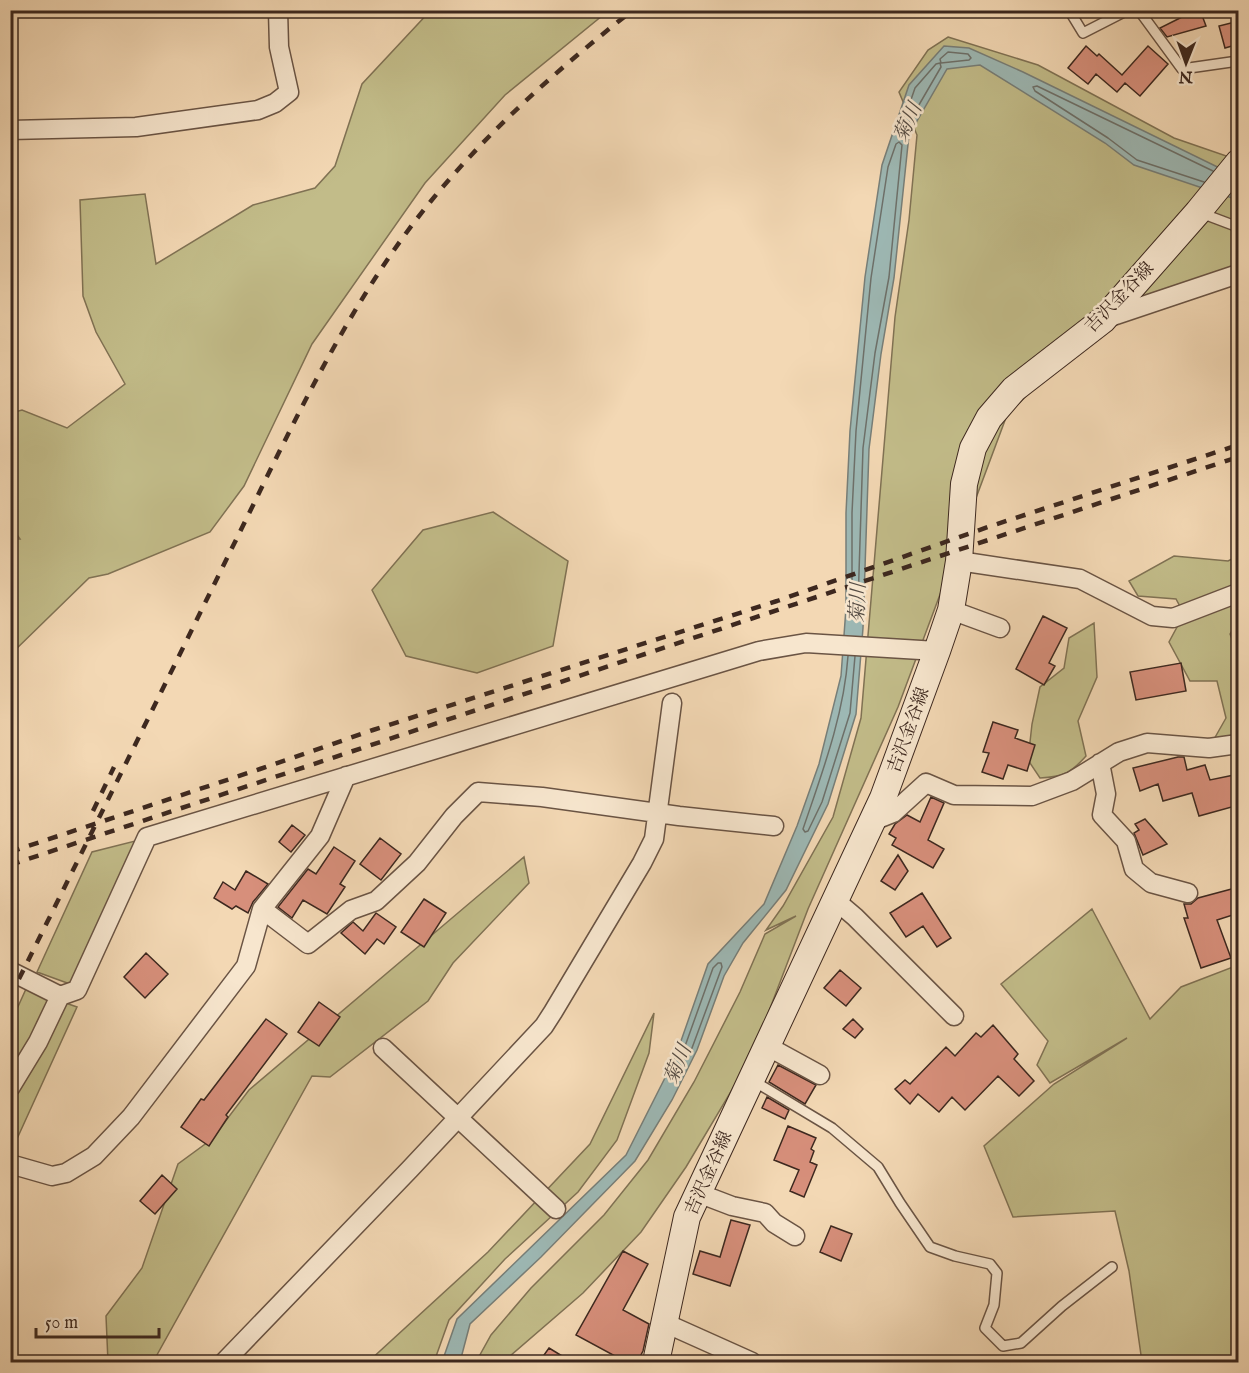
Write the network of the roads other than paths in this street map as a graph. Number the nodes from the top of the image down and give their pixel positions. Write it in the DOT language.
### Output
graph roads {
  1 [pos="278,10"];
  2 [pos="1069,10"];
  3 [pos="1128,10"];
  4 [pos="1133,10"];
  5 [pos="1239,61"];
  6 [pos="10,130"];
  7 [pos="1239,163"];
  8 [pos="1199,211"];
  9 [pos="1239,227"];
  10 [pos="1239,274"];
  11 [pos="1102,320"];
  12 [pos="959,561"];
  13 [pos="1239,593"];
  14 [pos="951,610"];
  15 [pos="1000,628"];
  16 [pos="937,651"];
  17 [pos="672,703"];
  18 [pos="1239,744"];
  19 [pos="1100,763"];
  20 [pos="346,776"];
  21 [pos="658,813"];
  22 [pos="873,821"];
  23 [pos="774,826"];
  24 [pos="1188,893"];
  25 [pos="835,900"];
  26 [pos="262,909"];
  27 [pos="10,971"];
  28 [pos="60,996"];
  29 [pos="954,1016"];
  30 [pos="767,1046"];
  31 [pos="383,1048"];
  32 [pos="820,1075"];
  33 [pos="751,1080"];
  34 [pos="10,1088"];
  35 [pos="457,1118"];
  36 [pos="10,1164"];
  37 [pos="698,1193"];
  38 [pos="556,1209"];
  39 [pos="795,1236"];
  40 [pos="1112,1267"];
  41 [pos="665,1323"];
  42 [pos="224,1362"];
  43 [pos="656,1362"];
  44 [pos="752,1362"];
  1 -- 6 [label="street"];
  2 -- 3 [label="lane"];
  4 -- 5 [label="lane"];
  7 -- 8 [label="main road, 吉沢金谷線"];
  8 -- 9 [label="lane"];
  8 -- 11 [label="main road, 吉沢金谷線"];
  10 -- 11 [label="street"];
  11 -- 12 [label="main road, 吉沢金谷線"];
  12 -- 13 [label="street"];
  12 -- 14 [label="main road, 吉沢金谷線"];
  14 -- 15 [label="street"];
  14 -- 16 [label="main road, 吉沢金谷線"];
  16 -- 20 [label="street"];
  16 -- 22 [label="main road, 吉沢金谷線"];
  17 -- 21 [label="street"];
  18 -- 19 [label="street"];
  19 -- 22 [label="street"];
  19 -- 24 [label="street"];
  20 -- 26 [label="street"];
  20 -- 28 [label="street"];
  21 -- 23 [label="street"];
  21 -- 26 [label="street"];
  21 -- 35 [label="street"];
  22 -- 25 [label="main road, 吉沢金谷線"];
  25 -- 29 [label="street"];
  25 -- 30 [label="main road, 吉沢金谷線"];
  26 -- 36 [label="street"];
  27 -- 28 [label="street"];
  28 -- 34 [label="street"];
  30 -- 32 [label="street"];
  30 -- 33 [label="main road, 吉沢金谷線"];
  31 -- 35 [label="street"];
  33 -- 37 [label="main road, 吉沢金谷線"];
  33 -- 40 [label="lane"];
  35 -- 38 [label="street"];
  35 -- 42 [label="street"];
  37 -- 39 [label="street"];
  37 -- 41 [label="main road, 吉沢金谷線"];
  41 -- 43 [label="main road, 吉沢金谷線"];
  41 -- 44 [label="street"];
}
